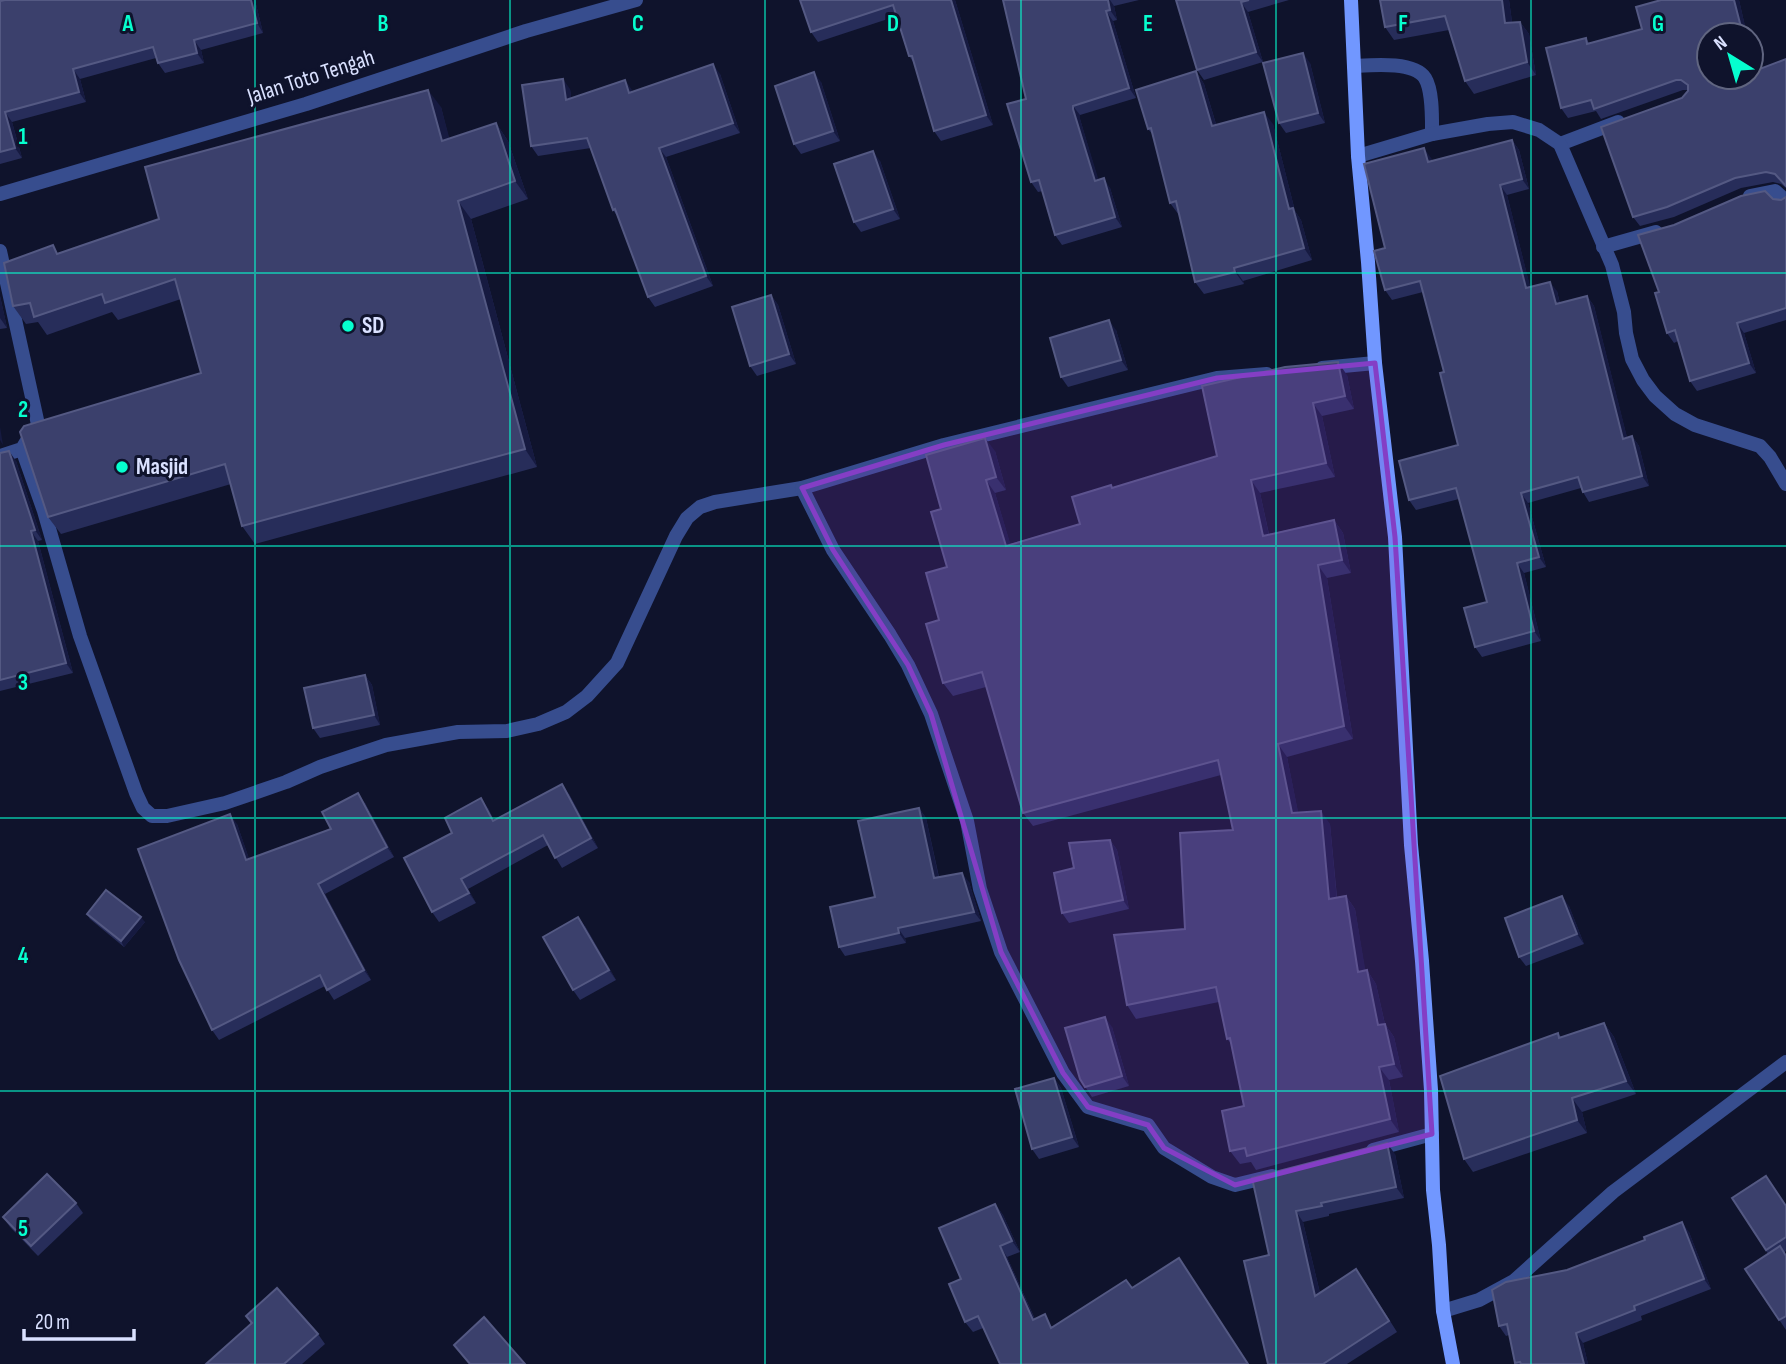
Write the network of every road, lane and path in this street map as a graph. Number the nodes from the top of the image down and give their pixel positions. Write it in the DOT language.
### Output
graph roads {
  1 [pos="636,0"];
  2 [pos="1351,0"];
  3 [pos="1354,66"];
  4 [pos="1636,116"];
  5 [pos="1432,134"];
  6 [pos="1560,144"];
  7 [pos="1358,156"];
  8 [pos="0,194"];
  9 [pos="1786,201"];
  10 [pos="1734,202"];
  11 [pos="1665,229"];
  12 [pos="1604,247"];
  13 [pos="0,251"];
  14 [pos="1375,363"];
  15 [pos="1310,370"];
  16 [pos="1283,372"];
  17 [pos="22,449"];
  18 [pos="0,456"];
  19 [pos="1786,484"];
  20 [pos="802,488"];
  21 [pos="1786,1062"];
  22 [pos="1432,1134"];
  23 [pos="1359,1153"];
  24 [pos="1285,1172"];
  25 [pos="1443,1311"];
  26 [pos="1453,1364"];
  1 -- 8 [label="street, Jalan Toto Tengah"];
  2 -- 3 [label="main road"];
  3 -- 5 [label="street"];
  3 -- 7 [label="main road"];
  4 -- 6 [label="street"];
  5 -- 6 [label="street"];
  5 -- 7 [label="street"];
  6 -- 12 [label="street"];
  7 -- 14 [label="main road"];
  9 -- 10 [label="street"];
  11 -- 12 [label="street"];
  12 -- 19 [label="street"];
  13 -- 17 [label="street"];
  14 -- 15 [label="street"];
  14 -- 22 [label="main road"];
  16 -- 20 [label="street"];
  17 -- 18 [label="street"];
  17 -- 20 [label="street"];
  20 -- 24 [label="street"];
  21 -- 25 [label="street"];
  22 -- 23 [label="street"];
  22 -- 25 [label="main road"];
  25 -- 26 [label="main road"];
}
